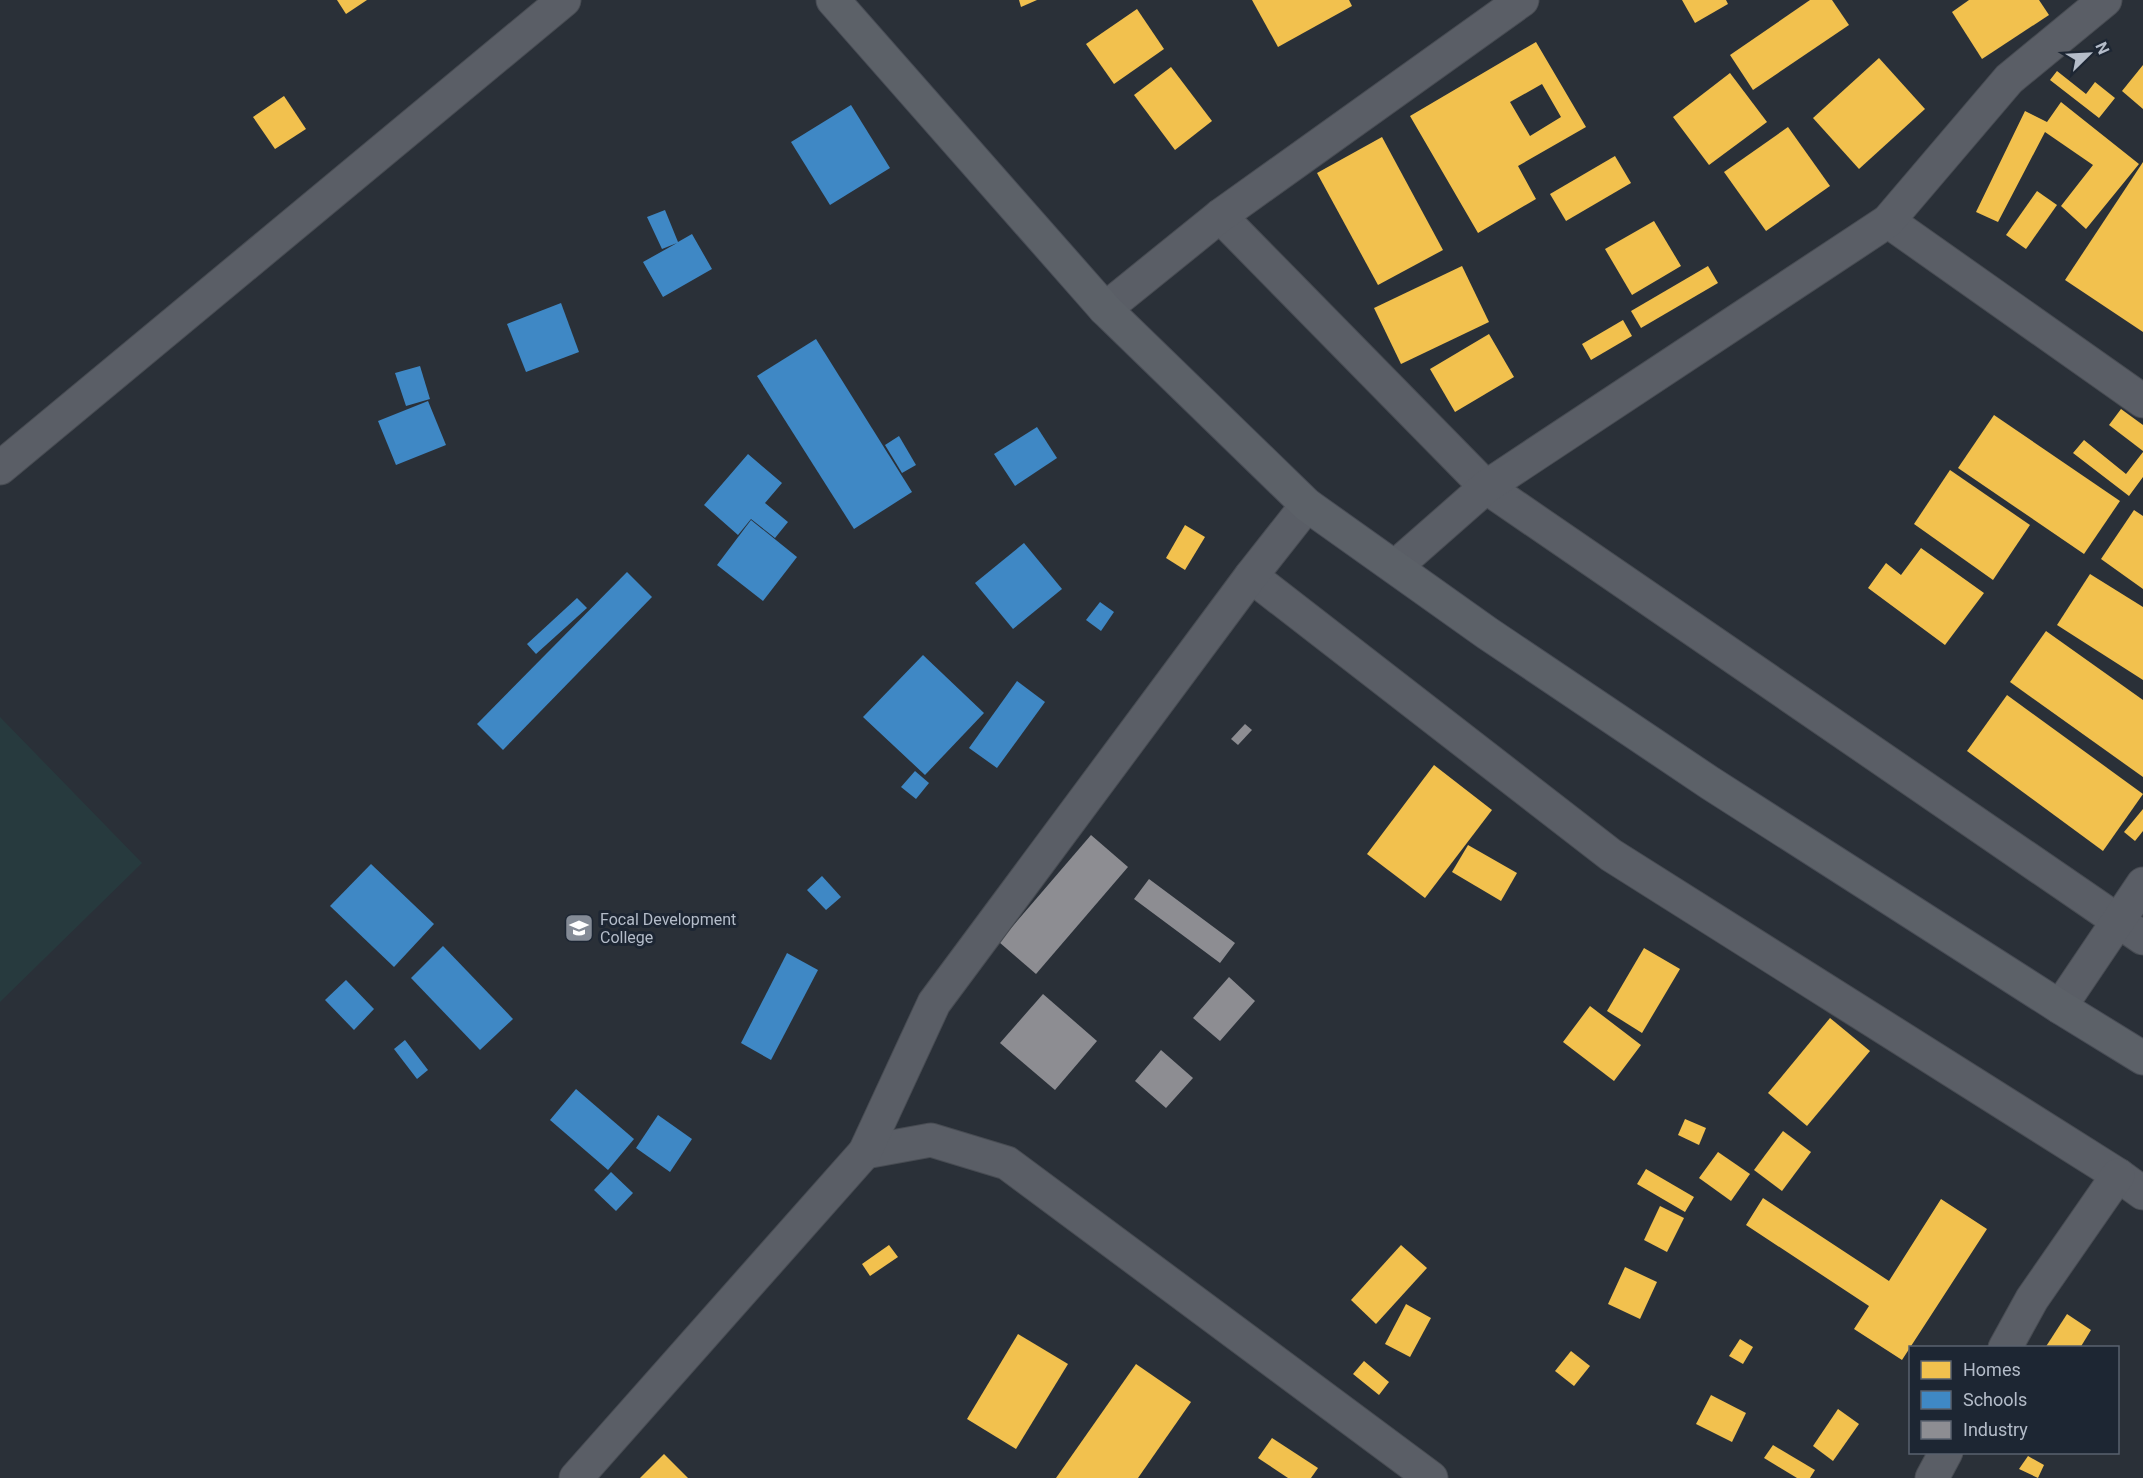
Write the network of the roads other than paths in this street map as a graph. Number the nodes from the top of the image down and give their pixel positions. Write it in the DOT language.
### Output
graph roads {
  1 [pos="564,0"];
  2 [pos="833,0"];
  3 [pos="1522,0"];
  4 [pos="2105,0"];
  5 [pos="1220,216"];
  6 [pos="1888,221"];
  7 [pos="1105,309"];
  8 [pos="2143,401"];
  9 [pos="0,468"];
  10 [pos="1486,487"];
  11 [pos="1307,505"];
  12 [pos="1395,567"];
  13 [pos="1251,576"];
  14 [pos="2143,884"];
  15 [pos="2130,930"];
  16 [pos="2060,1007"];
  17 [pos="2143,1058"];
  18 [pos="865,1152"];
  19 [pos="2131,1184"];
  20 [pos="2006,1346"];
  21 [pos="1945,1454"];
  22 [pos="576,1478"];
  23 [pos="1431,1478"];
  24 [pos="1932,1478"];
  1 -- 9 [label="street"];
  2 -- 7 [label="main road"];
  3 -- 5 [label="street"];
  4 -- 6 [label="street"];
  5 -- 7 [label="street"];
  5 -- 10 [label="street"];
  6 -- 8 [label="street"];
  6 -- 10 [label="street"];
  7 -- 11 [label="main road"];
  10 -- 12 [label="street"];
  10 -- 15 [label="street"];
  11 -- 12 [label="main road"];
  11 -- 13 [label="street"];
  12 -- 16 [label="main road"];
  13 -- 18 [label="street"];
  13 -- 19 [label="street"];
  14 -- 15 [label="street"];
  15 -- 16 [label="street"];
  16 -- 17 [label="main road"];
  18 -- 22 [label="street"];
  18 -- 23 [label="street"];
  19 -- 20 [label="street"];
  21 -- 24 [label="street"];
}
